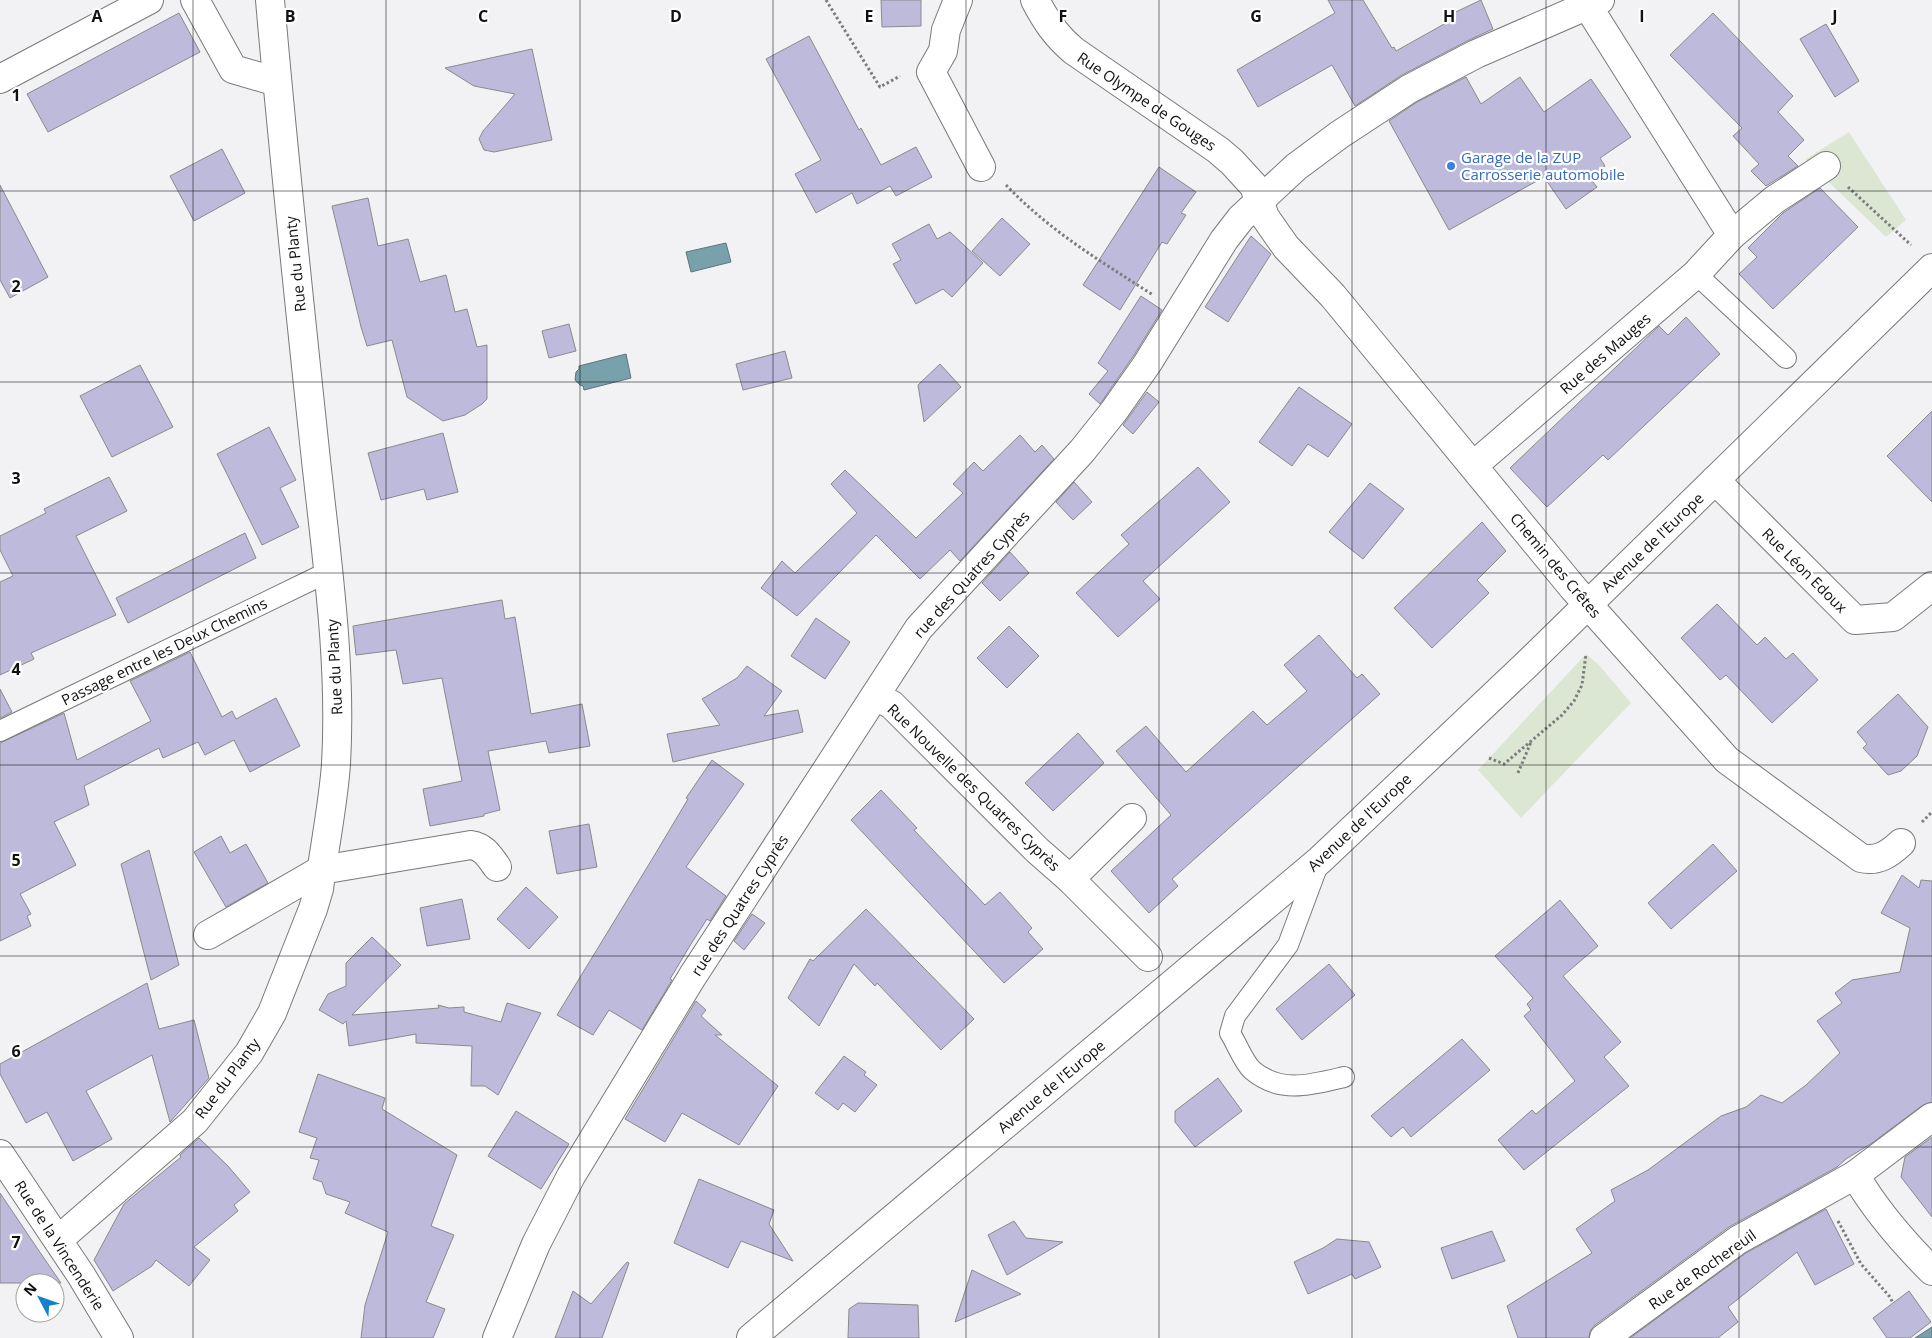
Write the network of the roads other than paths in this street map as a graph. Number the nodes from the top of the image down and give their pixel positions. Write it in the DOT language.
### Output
graph roads {
  1 [pos="149,0"];
  2 [pos="195,0"];
  3 [pos="270,0"];
  4 [pos="958,0"];
  5 [pos="1035,0"];
  6 [pos="1593,2"];
  7 [pos="0,78"];
  8 [pos="277,82"];
  9 [pos="1826,166"];
  10 [pos="981,167"];
  11 [pos="1259,202"];
  12 [pos="1732,235"];
  13 [pos="1932,268"];
  14 [pos="1696,274"];
  15 [pos="1786,358"];
  16 [pos="1474,465"];
  17 [pos="1715,480"];
  18 [pos="328,572"];
  19 [pos="1932,586"];
  20 [pos="1588,604"];
  21 [pos="876,696"];
  22 [pos="0,731"];
  23 [pos="1132,818"];
  24 [pos="1901,843"];
  25 [pos="1320,860"];
  26 [pos="497,867"];
  27 [pos="322,870"];
  28 [pos="1070,880"];
  29 [pos="208,935"];
  30 [pos="1148,957"];
  31 [pos="1344,1077"];
  32 [pos="1932,1116"];
  33 [pos="0,1154"];
  34 [pos="1855,1175"];
  35 [pos="58,1240"];
  36 [pos="1932,1271"];
  37 [pos="119,1338"];
  38 [pos="497,1338"];
  39 [pos="751,1338"];
  40 [pos="1604,1338"];
  1 -- 7 [label="street"];
  2 -- 8 [label="street"];
  3 -- 8 [label="street, Rue du Planty"];
  4 -- 10 [label="street"];
  5 -- 11 [label="street, Rue Olympe de Gouges"];
  6 -- 11 [label="street, rue des Quatres Cyprès"];
  6 -- 12 [label="street"];
  8 -- 18 [label="street, Rue du Planty"];
  9 -- 12 [label="street, Rue des Mauges"];
  11 -- 16 [label="street, Chemin des Crêtes"];
  11 -- 21 [label="street, rue des Quatres Cyprès"];
  12 -- 14 [label="street, Rue des Mauges"];
  13 -- 17 [label="street, Avenue de l'Europe"];
  14 -- 15 [label="lane"];
  14 -- 16 [label="street, Rue des Mauges"];
  16 -- 20 [label="street, Chemin des Crêtes"];
  17 -- 19 [label="street, Rue Léon Edoux"];
  17 -- 20 [label="street, Avenue de l'Europe"];
  18 -- 22 [label="lane, Passage entre les Deux Chemins"];
  18 -- 27 [label="street, Rue du Planty"];
  20 -- 24 [label="street, Chemin des Crêtes"];
  20 -- 25 [label="street, Avenue de l'Europe"];
  21 -- 28 [label="street, Rue Nouvelle des Quatres Cyprès"];
  21 -- 38 [label="street, rue des Quatres Cyprès"];
  23 -- 28 [label="street, Rue Nouvelle des Quatres Cyprès"];
  25 -- 31 [label="lane"];
  25 -- 39 [label="street, Avenue de l'Europe"];
  26 -- 27 [label="street"];
  27 -- 29 [label="street"];
  27 -- 35 [label="street, Rue du Planty"];
  28 -- 30 [label="street, Rue Nouvelle des Quatres Cyprès"];
  32 -- 34 [label="street, Rue de Rochereuil"];
  33 -- 35 [label="street, Rue de la Vincenderie"];
  34 -- 36 [label="street"];
  34 -- 40 [label="street, Rue de Rochereuil"];
  35 -- 37 [label="street, Rue de la Vincenderie"];
}
